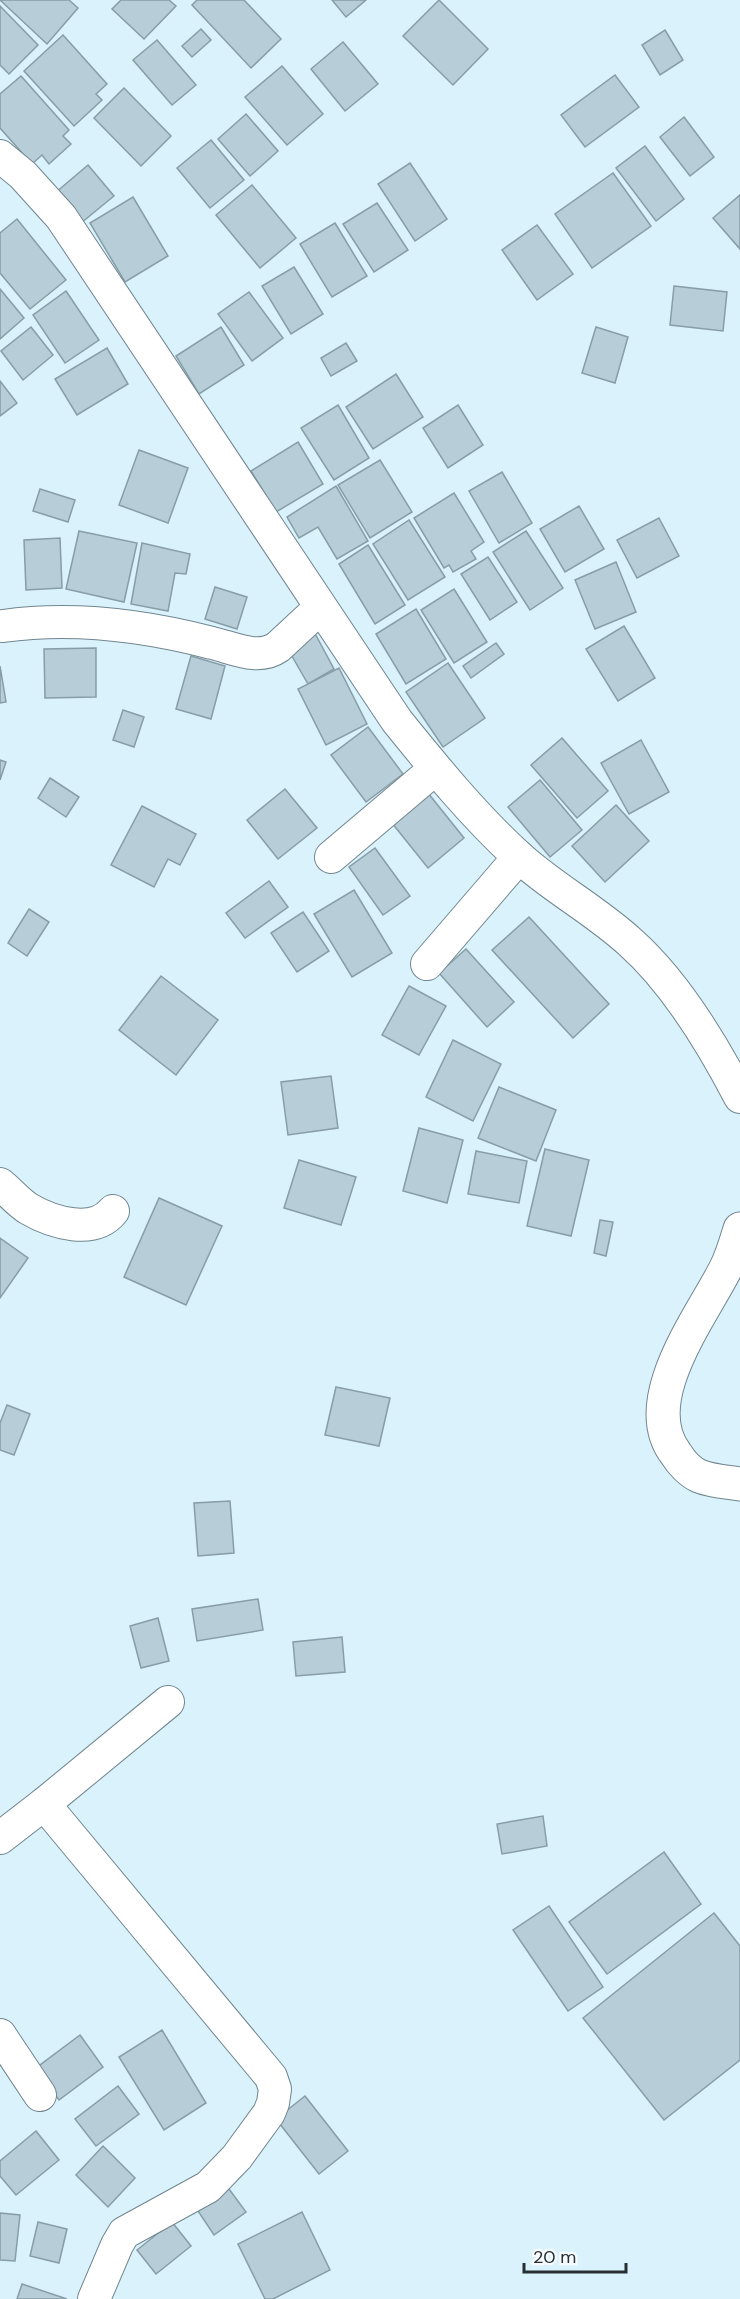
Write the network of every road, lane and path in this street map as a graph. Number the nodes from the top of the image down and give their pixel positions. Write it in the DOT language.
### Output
graph roads {
  1 [pos="0,156"];
  2 [pos="320,608"];
  3 [pos="3,626"];
  4 [pos="435,769"];
  5 [pos="330,857"];
  6 [pos="519,857"];
  7 [pos="427,964"];
  8 [pos="740,1097"];
  9 [pos="0,1184"];
  10 [pos="114,1211"];
  11 [pos="740,1229"];
  12 [pos="740,1484"];
  13 [pos="168,1702"];
  14 [pos="44,1804"];
  15 [pos="0,1838"];
  16 [pos="0,2035"];
  17 [pos="40,2095"];
  18 [pos="94,2299"];
  1 -- 2 [label="street"];
  2 -- 3 [label="street"];
  2 -- 4 [label="street"];
  4 -- 5 [label="street"];
  4 -- 6 [label="street"];
  6 -- 7 [label="street"];
  6 -- 8 [label="street"];
  9 -- 10 [label="street"];
  11 -- 12 [label="street"];
  13 -- 14 [label="street"];
  14 -- 15 [label="street"];
  14 -- 18 [label="street"];
  16 -- 17 [label="street"];
}
